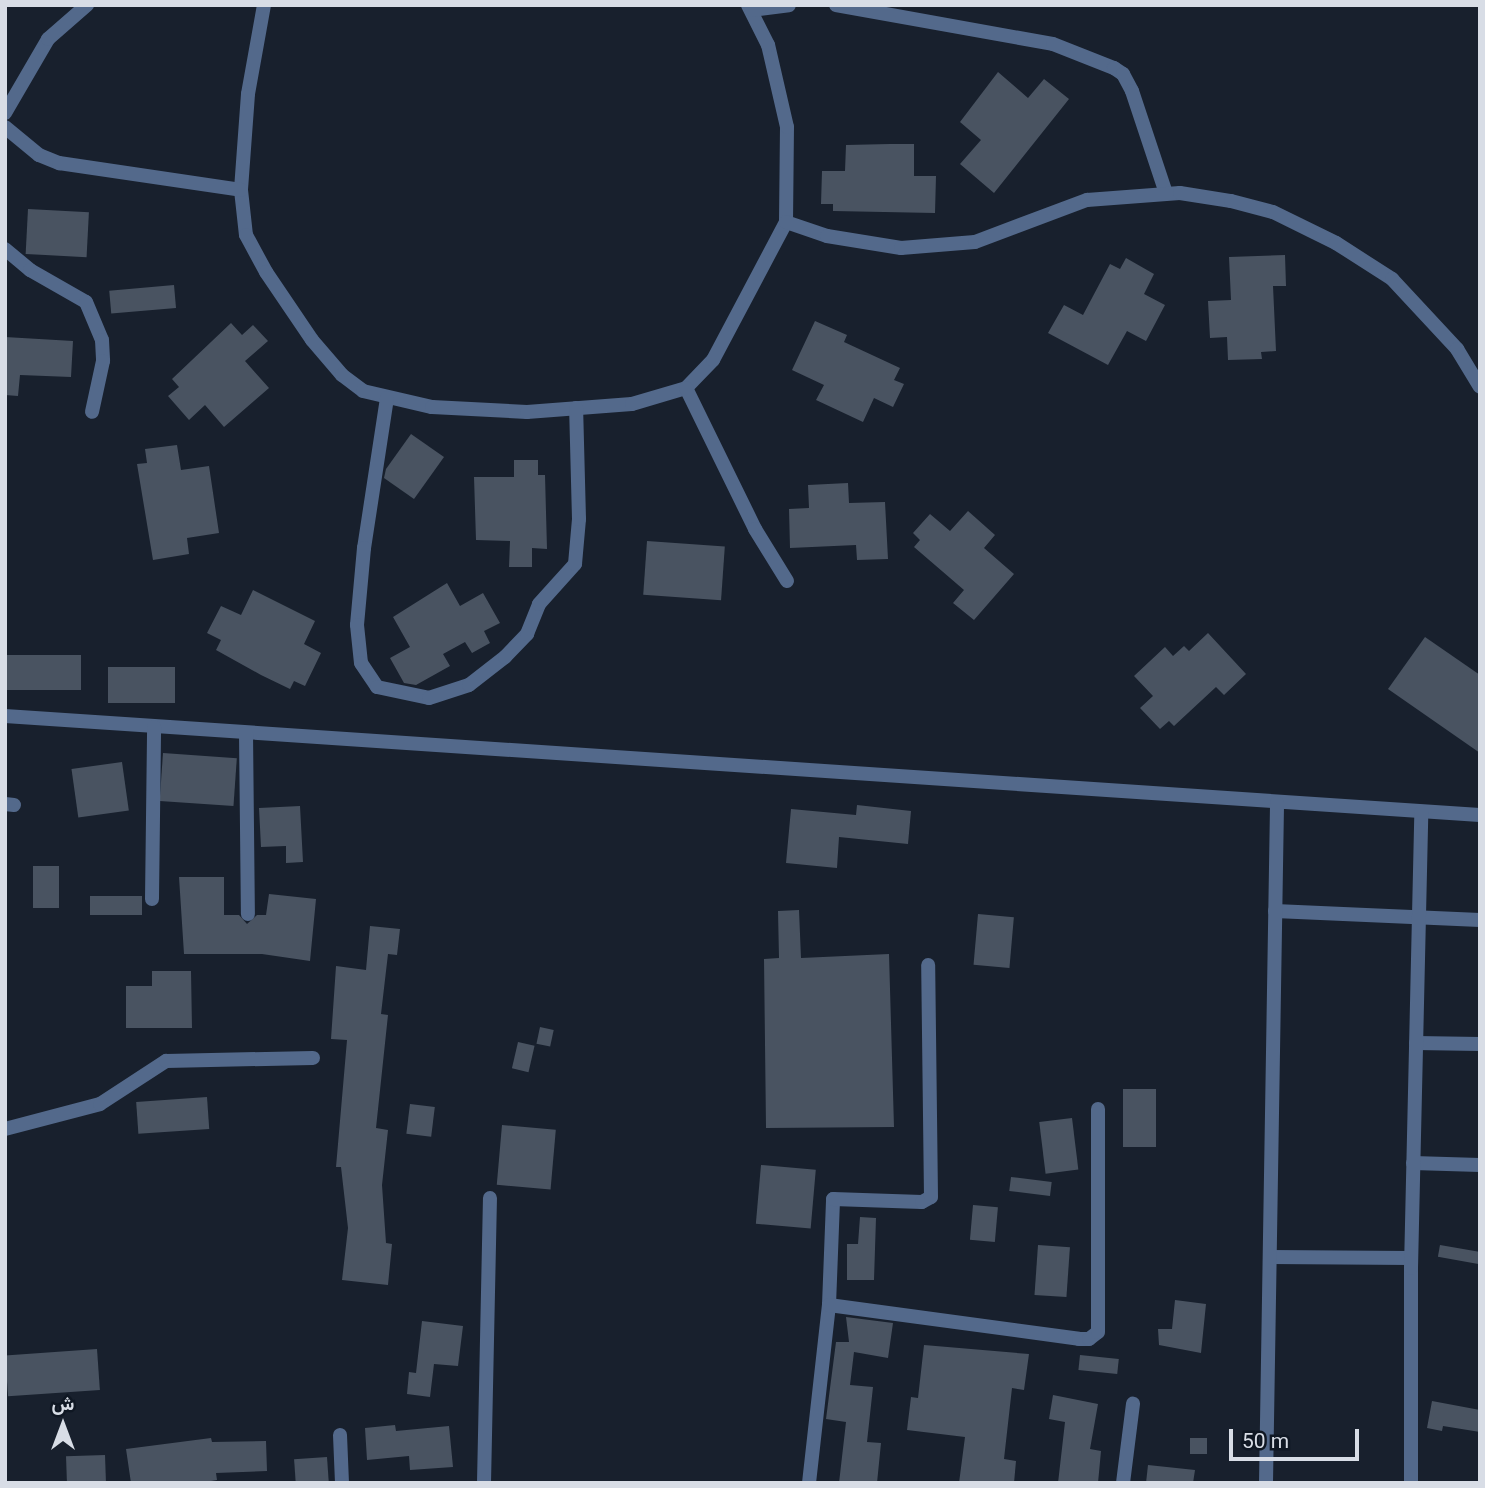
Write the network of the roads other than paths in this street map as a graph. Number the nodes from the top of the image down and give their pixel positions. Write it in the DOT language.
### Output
graph roads {
  1 [pos="87,5"];
  2 [pos="264,5"];
  3 [pos="789,5"];
  4 [pos="836,5"];
  5 [pos="749,8"];
  6 [pos="5,113"];
  7 [pos="5,127"];
  8 [pos="241,190"];
  9 [pos="1166,193"];
  10 [pos="786,222"];
  11 [pos="5,248"];
  12 [pos="1480,387"];
  13 [pos="687,388"];
  14 [pos="387,398"];
  15 [pos="576,408"];
  16 [pos="92,412"];
  17 [pos="787,581"];
  18 [pos="5,716"];
  19 [pos="154,727"];
  20 [pos="246,733"];
  21 [pos="1276,803"];
  22 [pos="1421,812"];
  23 [pos="1480,816"];
  24 [pos="152,899"];
  25 [pos="1275,911"];
  26 [pos="248,914"];
  27 [pos="1419,919"];
  28 [pos="1480,920"];
  29 [pos="928,965"];
  30 [pos="1416,1043"];
  31 [pos="1480,1044"];
  32 [pos="313,1058"];
  33 [pos="1098,1109"];
  34 [pos="5,1129"];
  35 [pos="1413,1163"];
  36 [pos="1480,1165"];
  37 [pos="490,1198"];
  38 [pos="1270,1257"];
  39 [pos="1411,1258"];
  40 [pos="829,1305"];
  41 [pos="1133,1404"];
  42 [pos="340,1435"];
  43 [pos="342,1483"];
  44 [pos="484,1483"];
  45 [pos="809,1483"];
  46 [pos="1123,1483"];
  47 [pos="1266,1483"];
  48 [pos="1411,1483"];
  1 -- 6 [label="street"];
  2 -- 8 [label="street"];
  3 -- 5 [label="street"];
  4 -- 9 [label="street"];
  5 -- 10 [label="street"];
  7 -- 8 [label="street"];
  8 -- 14 [label="street"];
  9 -- 10 [label="street"];
  9 -- 12 [label="street"];
  10 -- 13 [label="street"];
  11 -- 16 [label="street"];
  13 -- 15 [label="street"];
  13 -- 17 [label="street"];
  14 -- 15 [label="street"];
  14 -- 15 [label="street"];
  18 -- 19 [label="street"];
  19 -- 20 [label="street"];
  19 -- 24 [label="street"];
  20 -- 21 [label="street"];
  20 -- 26 [label="street"];
  21 -- 22 [label="street"];
  21 -- 25 [label="street"];
  22 -- 23 [label="street"];
  22 -- 27 [label="street"];
  25 -- 27 [label="street"];
  25 -- 38 [label="street"];
  27 -- 28 [label="street"];
  27 -- 30 [label="street"];
  29 -- 40 [label="street"];
  30 -- 31 [label="street"];
  30 -- 35 [label="street"];
  32 -- 34 [label="street"];
  33 -- 40 [label="street"];
  35 -- 36 [label="street"];
  35 -- 39 [label="street"];
  37 -- 44 [label="street"];
  38 -- 39 [label="street"];
  38 -- 47 [label="street"];
  39 -- 48 [label="street"];
  40 -- 45 [label="street"];
  41 -- 46 [label="street"];
  42 -- 43 [label="street"];
}
